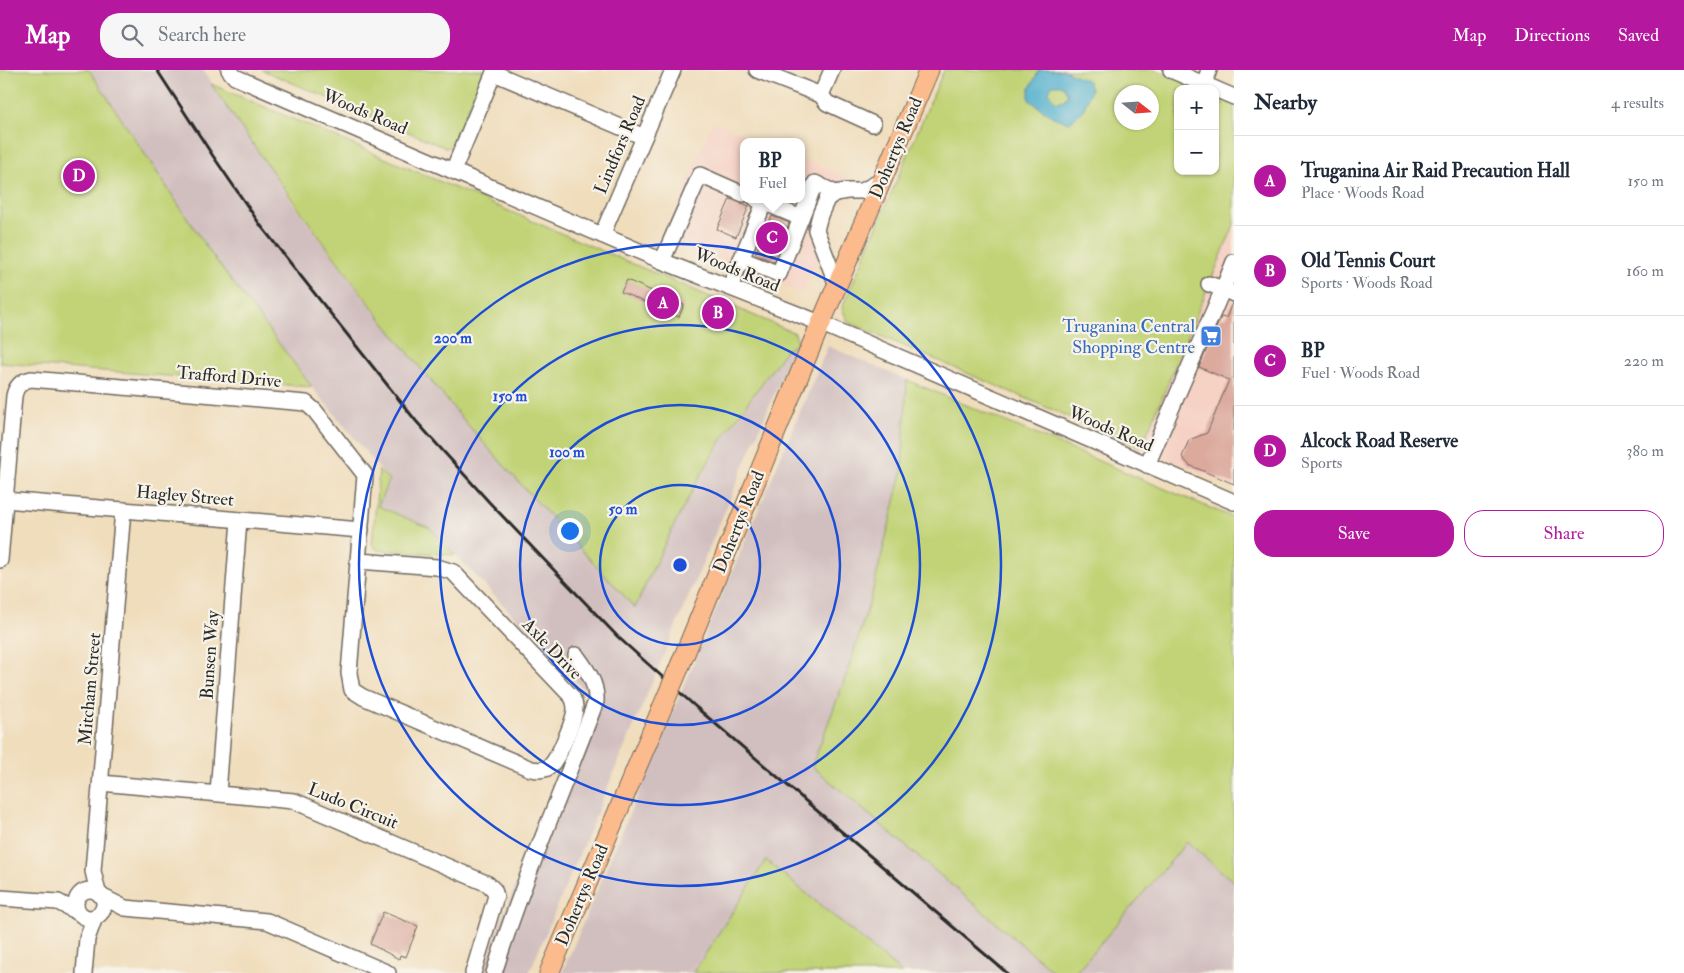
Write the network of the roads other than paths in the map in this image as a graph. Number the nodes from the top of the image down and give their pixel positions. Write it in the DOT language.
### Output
graph roads {
  1 [pos="229,70"];
  2 [pos="673,70"];
  3 [pos="757,70"];
  4 [pos="832,70"];
  5 [pos="929,70"];
  6 [pos="1171,70"];
  7 [pos="495,72"];
  8 [pos="1211,83"];
  9 [pos="821,95"];
  10 [pos="1234,97"];
  11 [pos="873,124"];
  12 [pos="644,137"];
  13 [pos="453,171"];
  14 [pos="881,181"];
  15 [pos="740,193"];
  16 [pos="834,193"];
  17 [pos="759,203"];
  18 [pos="765,203"];
  19 [pos="801,218"];
  20 [pos="602,235"];
  21 [pos="741,259"];
  22 [pos="662,261"];
  23 [pos="1234,262"];
  24 [pos="837,285"];
  25 [pos="730,287"];
  26 [pos="1222,289"];
  27 [pos="820,323"];
  28 [pos="1147,465"];
  29 [pos="5,500"];
  30 [pos="1234,502"];
  31 [pos="123,510"];
  32 [pos="239,520"];
  33 [pos="361,530"];
  34 [pos="0,560"];
  35 [pos="359,561"];
  36 [pos="576,655"];
  37 [pos="352,690"];
  38 [pos="101,783"];
  39 [pos="218,793"];
  40 [pos="93,871"];
  41 [pos="80,894"];
  42 [pos="99,895"];
  43 [pos="0,898"];
  44 [pos="58,902"];
  45 [pos="125,908"];
  46 [pos="88,915"];
  47 [pos="84,973"];
  48 [pos="388,973"];
  49 [pos="472,973"];
  50 [pos="494,973"];
  51 [pos="549,973"];
  1 -- 13 [label="street, Woods Road"];
  2 -- 12 [label="street, Lindfors Road"];
  3 -- 9 [label="street"];
  4 -- 9 [label="street"];
  5 -- 14 [label="main road, Dohertys Road"];
  6 -- 8 [label="street"];
  7 -- 12 [label="street"];
  7 -- 13 [label="street"];
  8 -- 10 [label="street"];
  9 -- 11 [label="street"];
  12 -- 20 [label="street, Lindfors Road"];
  13 -- 20 [label="street, Woods Road"];
  14 -- 16 [label="street"];
  14 -- 24 [label="main road, Dohertys Road"];
  15 -- 22 [label="street"];
  16 -- 19 [label="street"];
  16 -- 24 [label="street"];
  17 -- 21 [label="street"];
  18 -- 19 [label="street"];
  19 -- 21 [label="street"];
  20 -- 22 [label="street, Woods Road"];
  21 -- 25 [label="street"];
  22 -- 25 [label="street, Woods Road"];
  23 -- 26 [label="street"];
  24 -- 27 [label="main road, Dohertys Road"];
  25 -- 27 [label="street, Woods Road"];
  26 -- 28 [label="street"];
  27 -- 28 [label="street, Woods Road"];
  27 -- 51 [label="main road, Dohertys Road, bridge"];
  28 -- 30 [label="street, Woods Road"];
  29 -- 31 [label="street, Hagley Street"];
  29 -- 33 [label="street, Trafford Drive"];
  29 -- 34 [label="street, Trafford Drive"];
  31 -- 32 [label="street, Hagley Street"];
  31 -- 38 [label="street, Mitcham Street"];
  32 -- 33 [label="street, Hagley Street"];
  32 -- 39 [label="street, Bunsen Way"];
  33 -- 35 [label="street, Trafford Drive"];
  35 -- 37 [label="street, Trafford Drive"];
  35 -- 37 [label="street, Axle Drive"];
  36 -- 50 [label="street"];
  38 -- 39 [label="street, Ludo Circuit"];
  38 -- 40 [label="street, Mitcham Street"];
  39 -- 49 [label="street, Ludo Circuit"];
  40 -- 41 [label="street, Mitcham Street"];
  40 -- 42 [label="street, Mitcham Street"];
  41 -- 42 [label="street"];
  41 -- 44 [label="street"];
  41 -- 46 [label="street"];
  42 -- 45 [label="street"];
  42 -- 46 [label="street"];
  43 -- 44 [label="street"];
  44 -- 46 [label="street"];
  45 -- 46 [label="street"];
  45 -- 48 [label="street"];
  46 -- 47 [label="street"];
}
